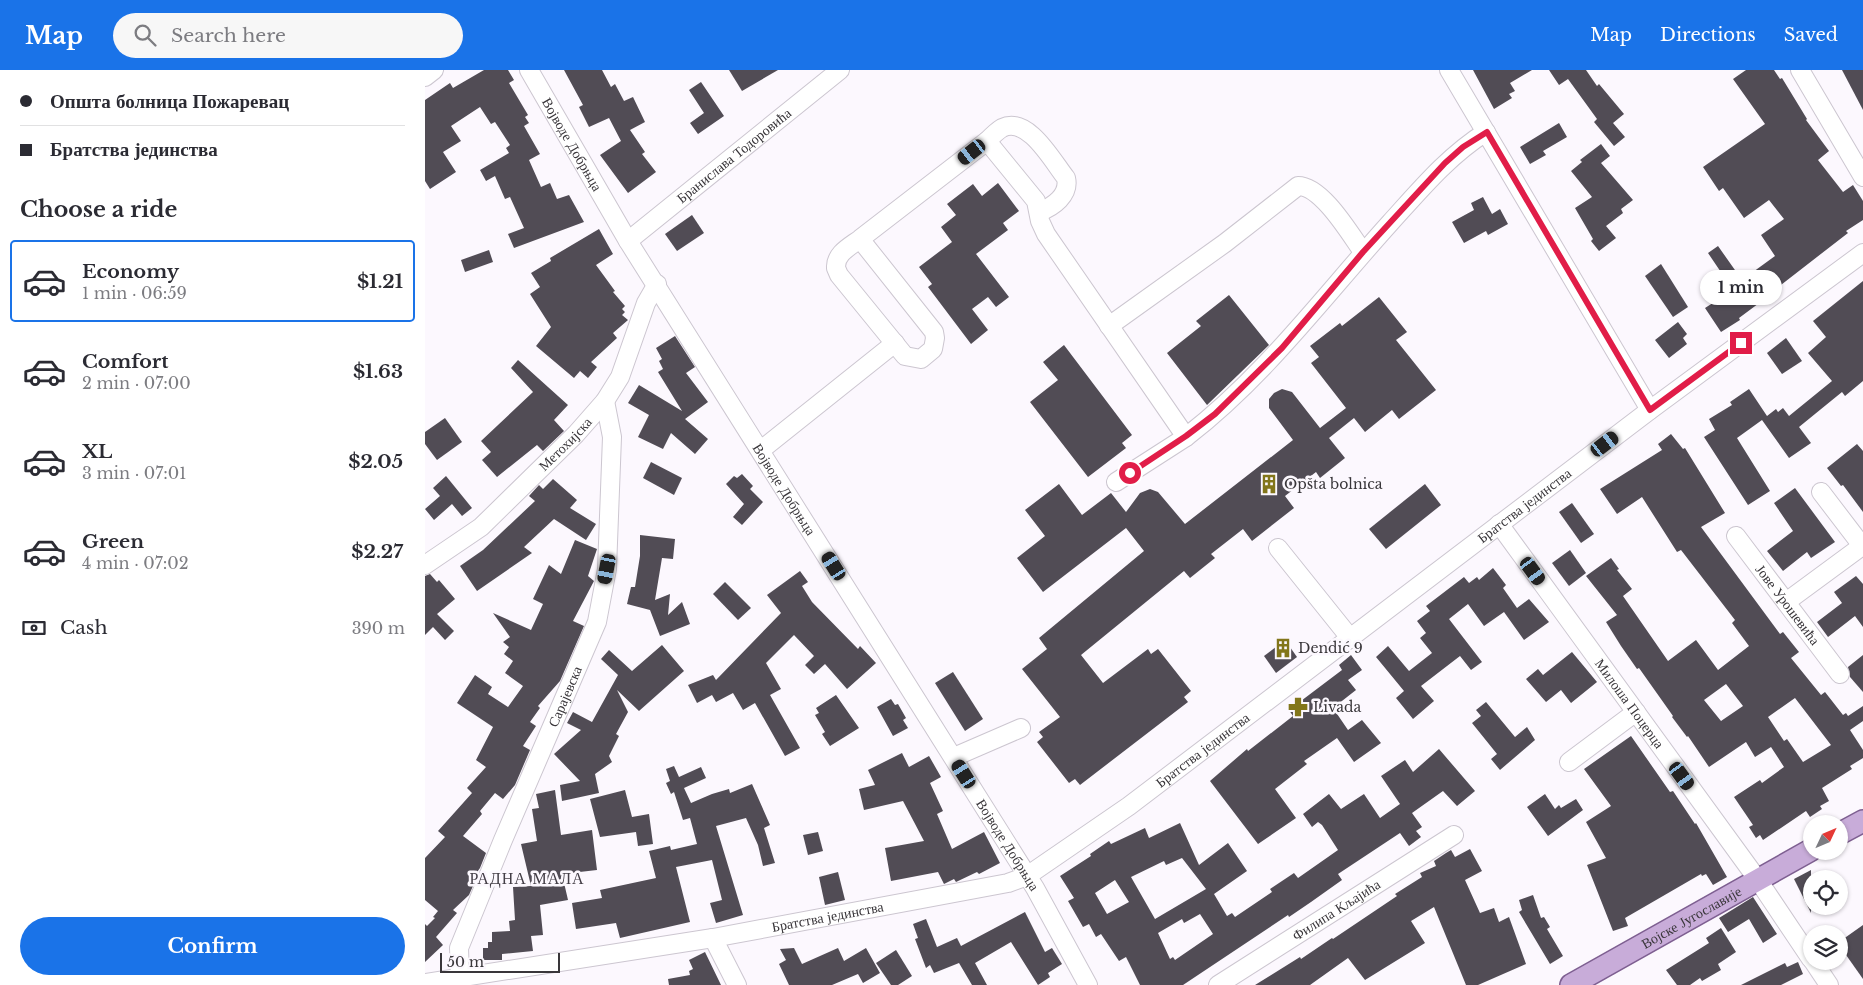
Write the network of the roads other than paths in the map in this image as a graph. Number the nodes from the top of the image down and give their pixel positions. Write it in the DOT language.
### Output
graph roads {
  1 [pos="434,70"];
  2 [pos="529,70"];
  3 [pos="841,70"];
  4 [pos="1449,70"];
  5 [pos="1800,70"];
  6 [pos="425,77"];
  7 [pos="1487,132"];
  8 [pos="987,141"];
  9 [pos="1863,176"];
  10 [pos="1039,212"];
  11 [pos="859,239"];
  12 [pos="628,240"];
  13 [pos="1363,252"];
  14 [pos="1863,253"];
  15 [pos="657,284"];
  16 [pos="1109,326"];
  17 [pos="895,343"];
  18 [pos="605,401"];
  19 [pos="1650,410"];
  20 [pos="1186,436"];
  21 [pos="761,450"];
  22 [pos="1116,482"];
  23 [pos="1821,492"];
  24 [pos="1499,524"];
  25 [pos="1736,536"];
  26 [pos="1863,547"];
  27 [pos="1277,548"];
  28 [pos="425,565"];
  29 [pos="1786,602"];
  30 [pos="1351,639"];
  31 [pos="1840,674"];
  32 [pos="1636,712"];
  33 [pos="1021,728"];
  34 [pos="954,757"];
  35 [pos="1569,762"];
  36 [pos="1863,821"];
  37 [pos="1848,829"];
  38 [pos="1454,835"];
  39 [pos="1803,855"];
  40 [pos="1027,876"];
  41 [pos="1758,880"];
  42 [pos="713,938"];
  43 [pos="1803,947"];
  44 [pos="1819,970"];
  45 [pos="460,977"];
  46 [pos="506,978"];
  47 [pos="425,983"];
  48 [pos="737,985"];
  49 [pos="1088,985"];
  50 [pos="1218,985"];
  51 [pos="1571,985"];
  52 [pos="1829,985"];
  1 -- 6 [label="street"];
  2 -- 12 [label="street, Војводе Добрњца"];
  3 -- 12 [label="street, Бранислава Тодоровића"];
  4 -- 7 [label="street"];
  5 -- 9 [label="street"];
  7 -- 13 [label="street"];
  7 -- 19 [label="street"];
  8 -- 10 [label="street"];
  8 -- 10 [label="street"];
  8 -- 11 [label="street"];
  10 -- 16 [label="street"];
  11 -- 17 [label="street"];
  11 -- 17 [label="street"];
  12 -- 15 [label="street, Војводе Добрњца"];
  13 -- 16 [label="street"];
  13 -- 20 [label="street"];
  14 -- 19 [label="street, Братства јединства"];
  15 -- 18 [label="street, Метохијска"];
  15 -- 21 [label="street, Војводе Добрњца"];
  16 -- 20 [label="street"];
  17 -- 21 [label="street"];
  18 -- 28 [label="street, Метохијска"];
  18 -- 45 [label="street, Сарајевска"];
  19 -- 24 [label="street, Братства јединства"];
  20 -- 22 [label="street"];
  21 -- 34 [label="street, Војводе Добрњца"];
  23 -- 26 [label="street"];
  24 -- 30 [label="street, Братства јединства"];
  24 -- 32 [label="street, Милоша Поцерца"];
  25 -- 29 [label="street, Јове Урошевића"];
  26 -- 29 [label="street"];
  27 -- 30 [label="street"];
  29 -- 31 [label="street, Јове Урошевића"];
  30 -- 40 [label="street, Братства јединства"];
  32 -- 35 [label="street"];
  32 -- 41 [label="street, Милоша Поцерца"];
  33 -- 34 [label="street"];
  34 -- 40 [label="street, Војводе Добрњца"];
  36 -- 37 [label="main road"];
  38 -- 50 [label="street, Филипа Кљајића"];
  39 -- 41 [label="main road, Војске Југославије"];
  40 -- 42 [label="street, Братства јединства"];
  40 -- 49 [label="street, Војводе Добрњца"];
  41 -- 43 [label="street, Милоша Поцерца"];
  41 -- 51 [label="main road, Војске Југославије"];
  42 -- 46 [label="street, Братства јединства"];
  42 -- 48 [label="street"];
  44 -- 52 [label="street, Милоша Поцерца"];
  45 -- 46 [label="street, Братства јединства"];
  45 -- 47 [label="street, Братства јединства"];
}
